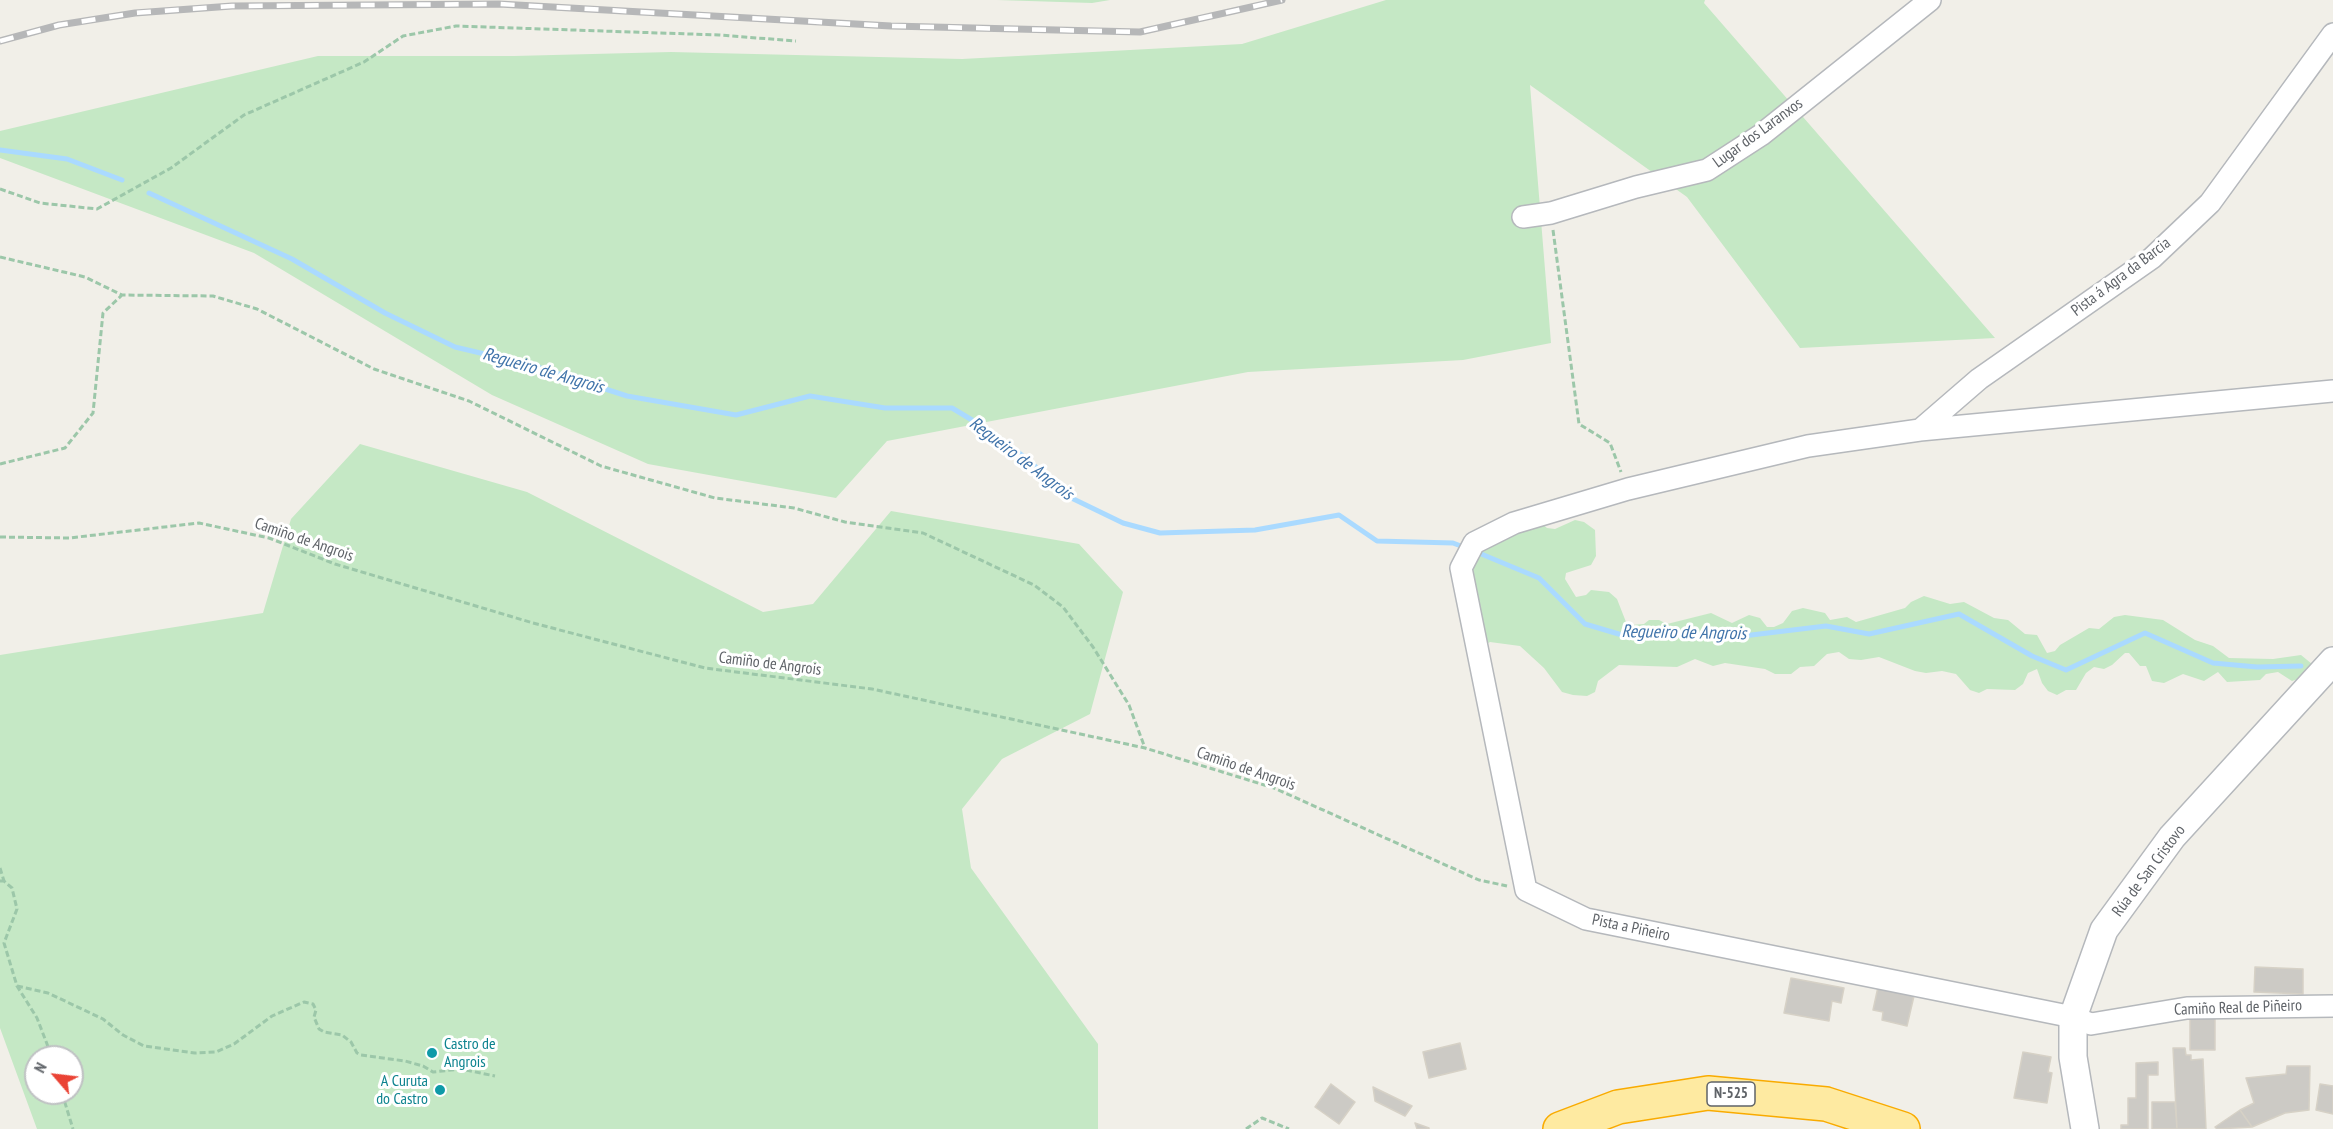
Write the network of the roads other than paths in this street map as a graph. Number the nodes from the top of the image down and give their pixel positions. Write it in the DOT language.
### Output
graph roads {
  1 [pos="1930,0"];
  2 [pos="2333,34"];
  3 [pos="1523,217"];
  4 [pos="2333,391"];
  5 [pos="1920,430"];
  6 [pos="2333,661"];
  7 [pos="2333,1006"];
  8 [pos="2073,1017"];
  9 [pos="1560,1129"];
  10 [pos="1613,1129"];
  11 [pos="1863,1129"];
  12 [pos="1903,1129"];
  13 [pos="2085,1129"];
  1 -- 3 [label="street, Lugar dos Laranxos"];
  2 -- 5 [label="street, Pista á Agra da Barcia"];
  4 -- 5 [label="street"];
  5 -- 8 [label="street, Pista a Piñeiro"];
  6 -- 8 [label="street, Rúa de San Cristovo"];
  7 -- 8 [label="street, Camiño Real de Piñeiro"];
  8 -- 13 [label="street, Rúa de San Cristovo"];
  9 -- 12 [label="highway, N-525"];
  10 -- 11 [label="highway, N-525"];
}
